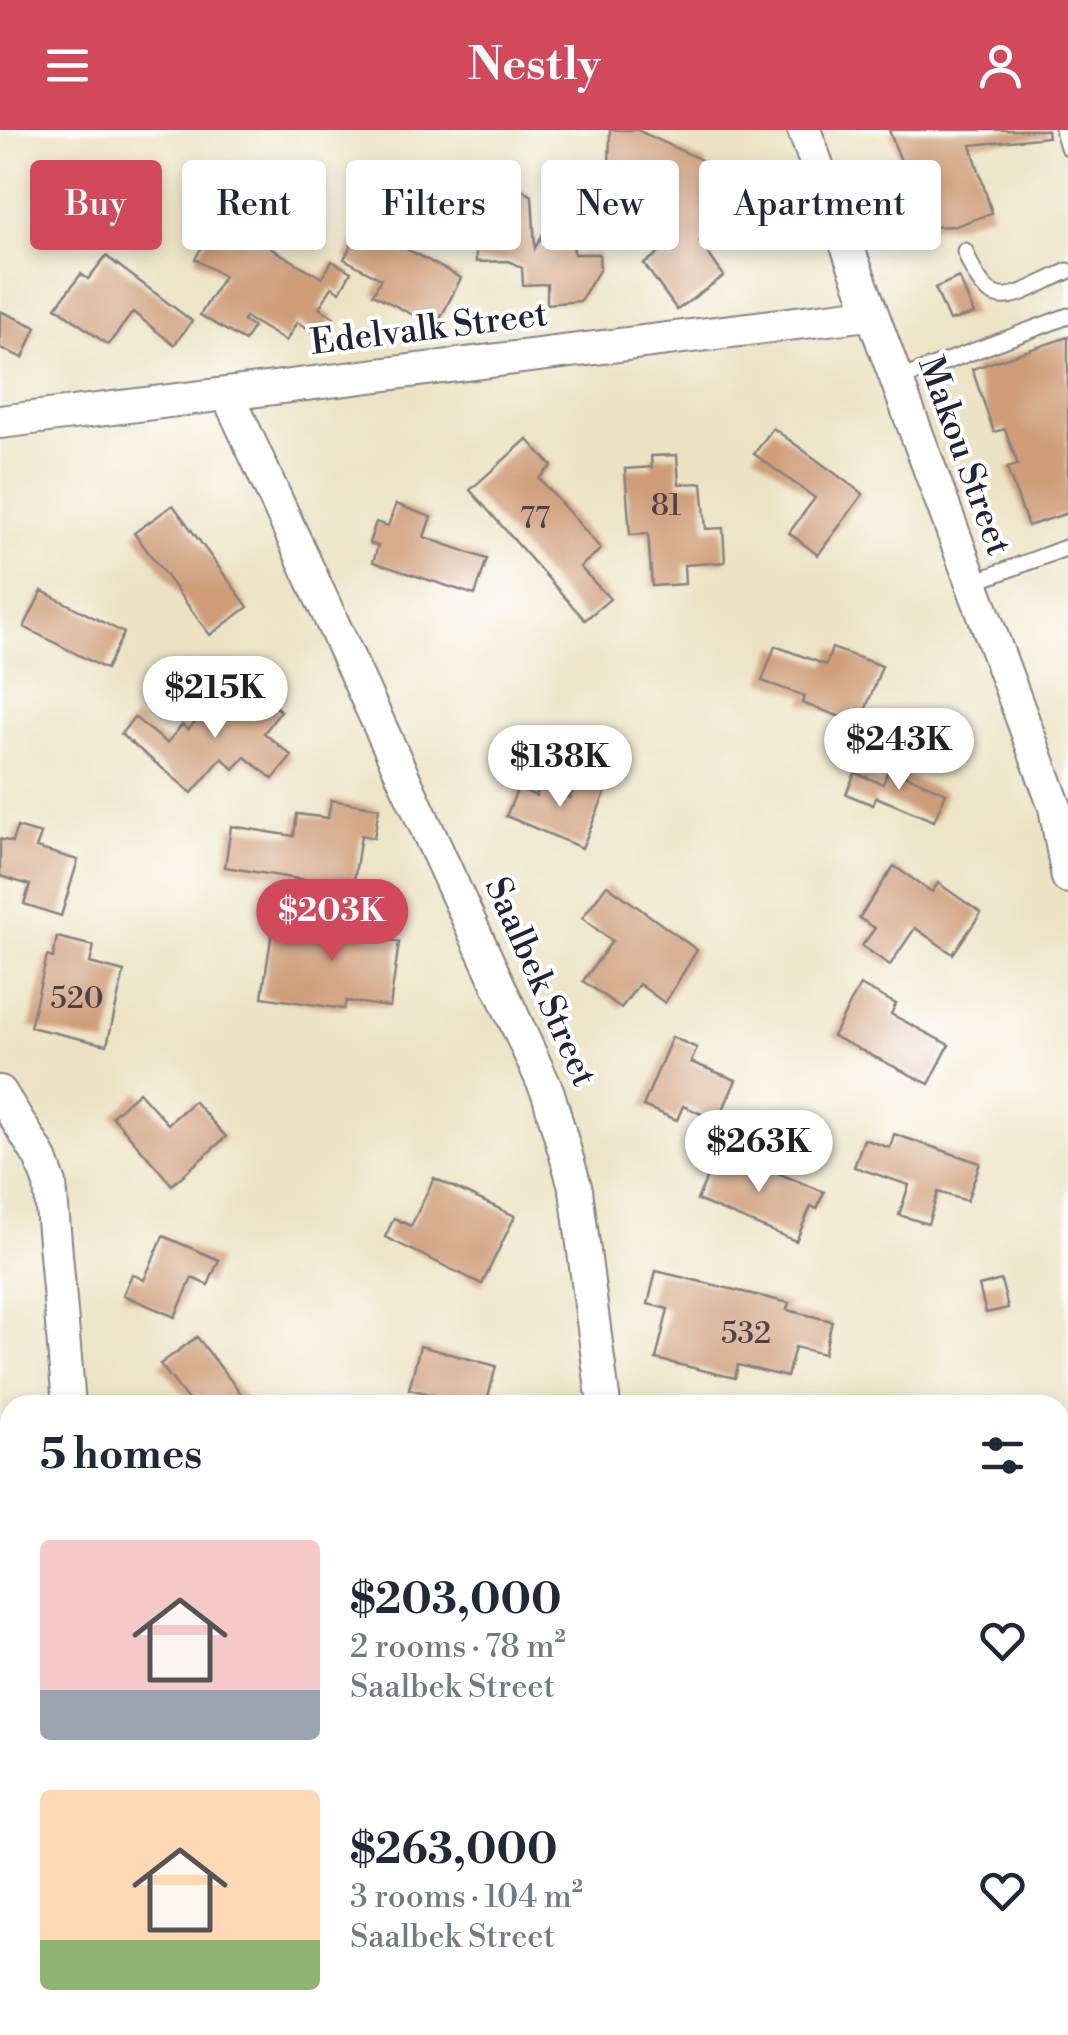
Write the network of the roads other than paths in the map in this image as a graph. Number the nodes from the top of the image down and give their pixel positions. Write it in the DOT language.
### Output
graph roads {
  1 [pos="804,130"];
  2 [pos="1062,130"];
  3 [pos="1068,147"];
  4 [pos="965,251"];
  5 [pos="1068,271"];
  6 [pos="868,314"];
  7 [pos="1068,316"];
  8 [pos="893,381"];
  9 [pos="228,395"];
  10 [pos="0,422"];
  11 [pos="1068,547"];
  12 [pos="969,584"];
  13 [pos="1061,805"];
  14 [pos="1068,878"];
  15 [pos="0,1092"];
  16 [pos="67,1395"];
  17 [pos="603,1395"];
  1 -- 6 [label="street, Makou Street"];
  2 -- 3 [label="lane"];
  4 -- 5 [label="lane"];
  6 -- 8 [label="street, Makou Street"];
  6 -- 9 [label="street, Edelvalk Street"];
  7 -- 8 [label="lane"];
  8 -- 12 [label="street, Makou Street"];
  9 -- 10 [label="street, Edelvalk Street"];
  9 -- 17 [label="street, Saalbek Street"];
  11 -- 12 [label="lane"];
  12 -- 13 [label="street, Makou Street"];
  13 -- 14 [label="street, Makou Street"];
  15 -- 16 [label="street"];
}
